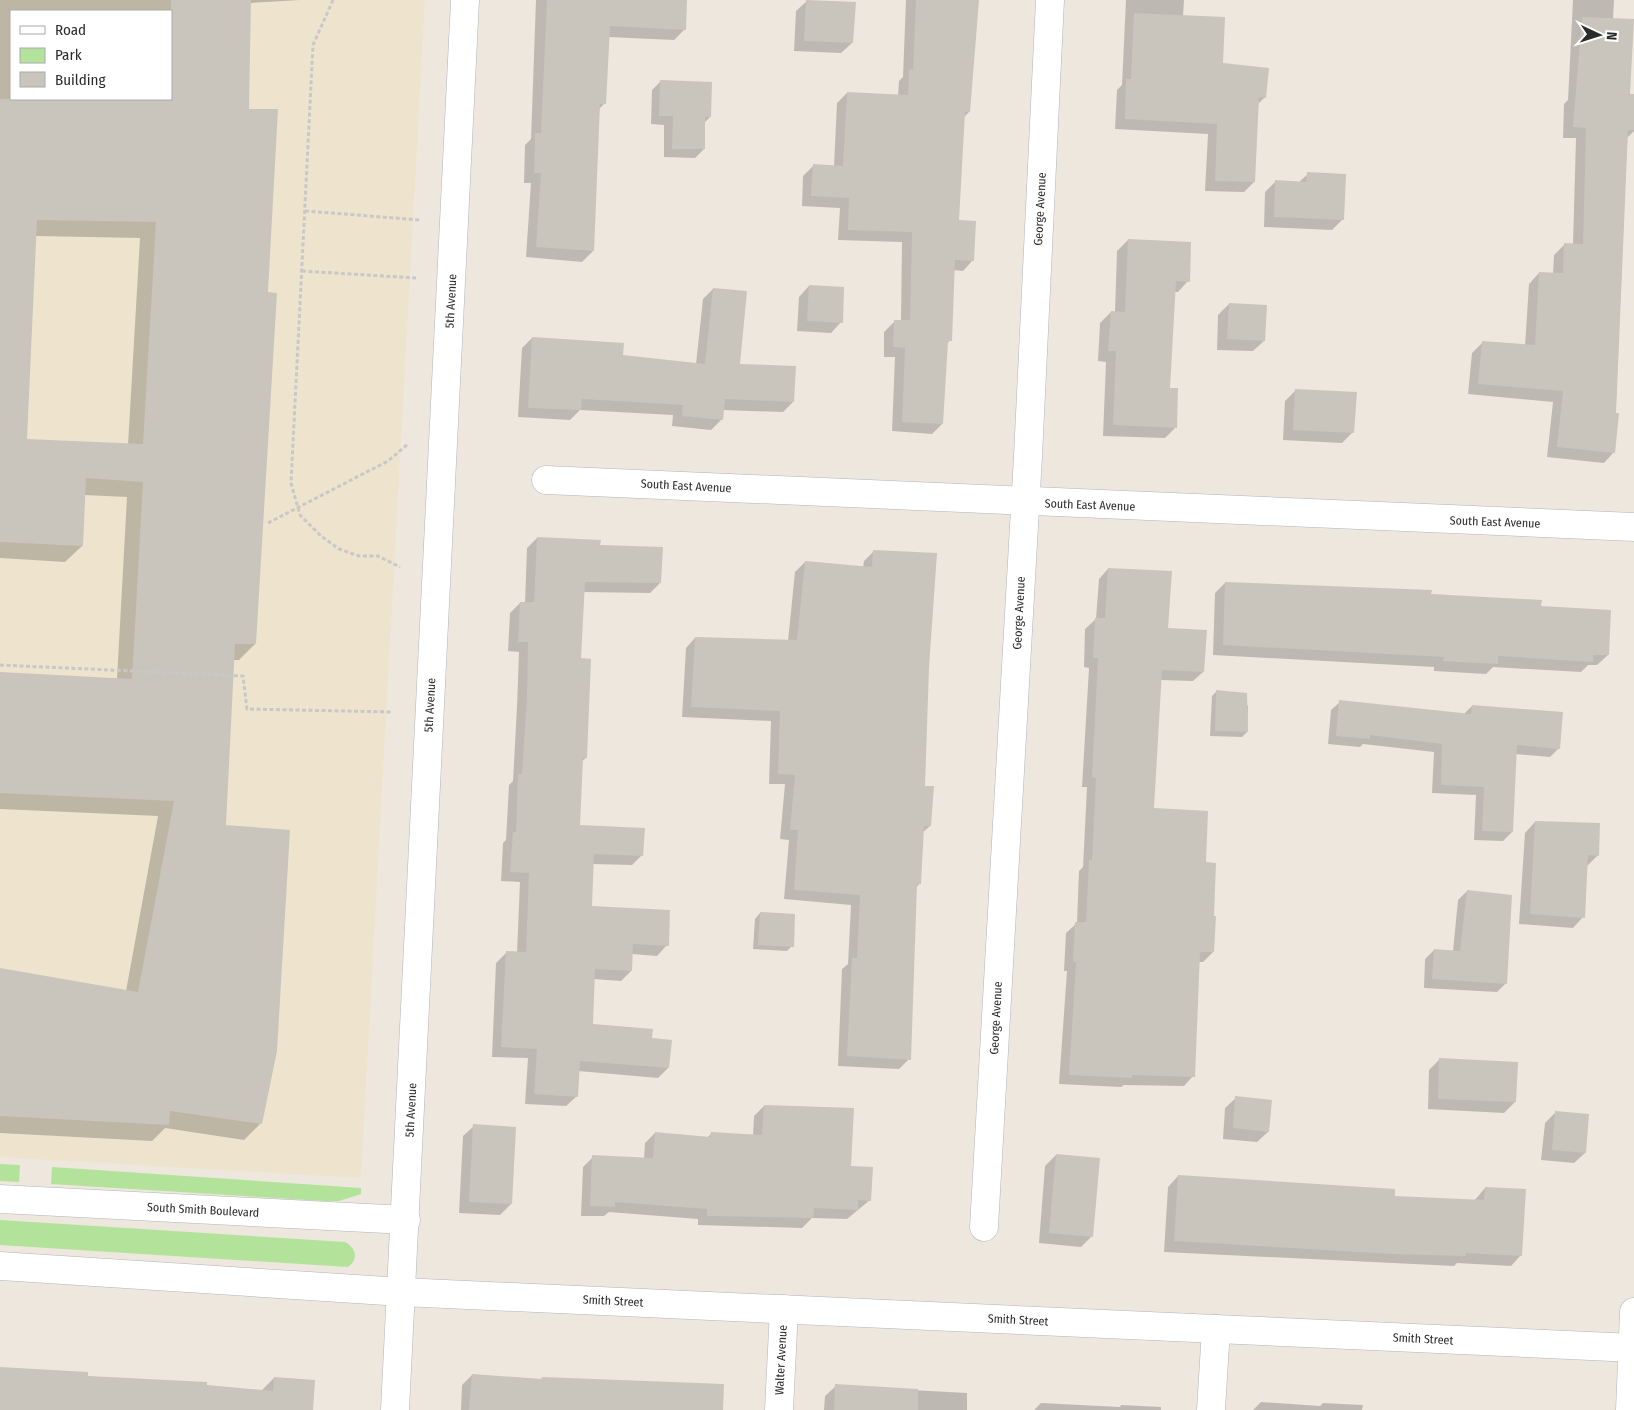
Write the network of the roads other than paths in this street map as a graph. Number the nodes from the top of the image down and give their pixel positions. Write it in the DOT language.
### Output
graph roads {
  1 [pos="465,0"];
  2 [pos="1050,0"];
  3 [pos="546,480"];
  4 [pos="1025,502"];
  5 [pos="1634,527"];
  6 [pos="0,1199"];
  7 [pos="406,1220"];
  8 [pos="984,1226"];
  9 [pos="0,1266"];
  10 [pos="402,1292"];
  11 [pos="784,1309"];
  12 [pos="1634,1312"];
  13 [pos="1216,1329"];
  14 [pos="1633,1348"];
  15 [pos="395,1410"];
  16 [pos="779,1410"];
  17 [pos="1211,1410"];
  18 [pos="1630,1410"];
  1 -- 7 [label="street, 5th Avenue"];
  2 -- 4 [label="street, George Avenue"];
  3 -- 4 [label="street, South East Avenue"];
  4 -- 5 [label="street, South East Avenue"];
  4 -- 8 [label="street, George Avenue"];
  6 -- 7 [label="street, South Smith Boulevard"];
  7 -- 10 [label="street, 5th Avenue"];
  9 -- 10 [label="street"];
  10 -- 11 [label="street, Smith Street"];
  10 -- 15 [label="street, 5th Avenue"];
  11 -- 13 [label="street, Smith Street"];
  11 -- 16 [label="street, Walter Avenue"];
  12 -- 14 [label="street"];
  13 -- 14 [label="street, Smith Street"];
  13 -- 17 [label="street"];
  14 -- 18 [label="street"];
}
